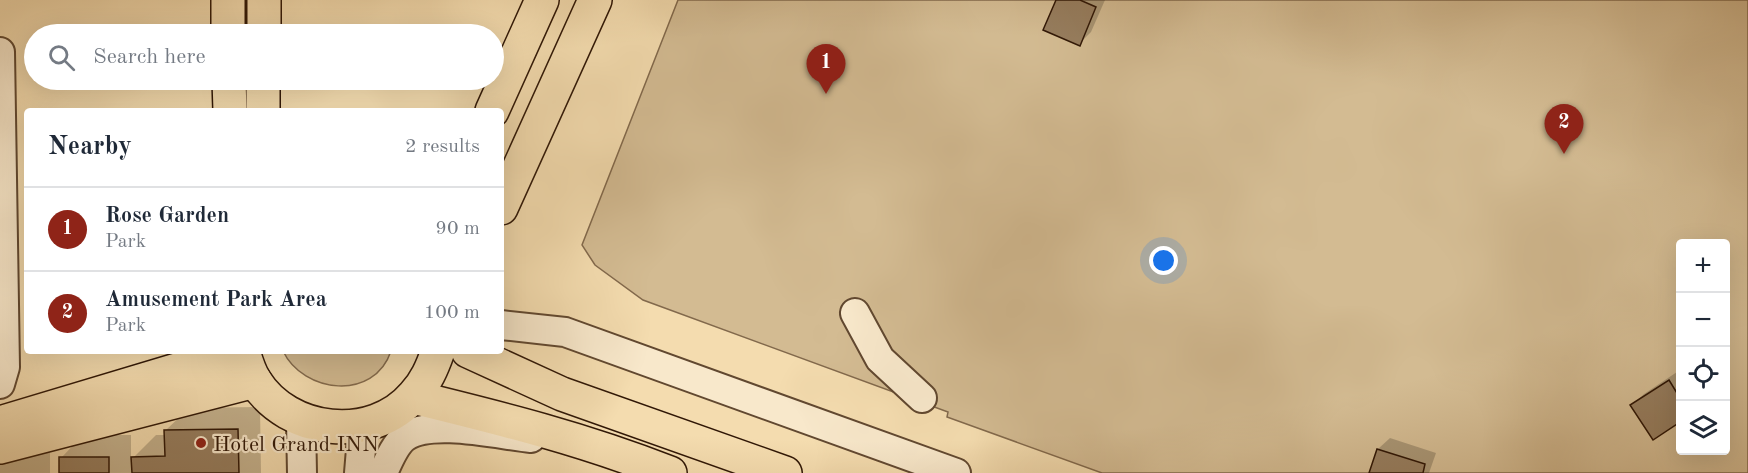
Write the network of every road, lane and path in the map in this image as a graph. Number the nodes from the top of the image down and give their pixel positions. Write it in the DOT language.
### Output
graph roads {
  1 [pos="228,0"];
  2 [pos="264,0"];
  3 [pos="542,0"];
  4 [pos="595,0"];
  5 [pos="228,24"];
  6 [pos="264,24"];
  7 [pos="0,52"];
  8 [pos="504,84"];
  9 [pos="229,90"];
  10 [pos="264,90"];
  11 [pos="501,90"];
  12 [pos="230,108"];
  13 [pos="263,108"];
  14 [pos="493,108"];
  15 [pos="2,193"];
  16 [pos="504,201"];
  17 [pos="855,313"];
  18 [pos="504,325"];
  19 [pos="231,354"];
  20 [pos="242,354"];
  21 [pos="437,354"];
  22 [pos="475,354"];
  23 [pos="255,381"];
  24 [pos="0,384"];
  25 [pos="413,397"];
  26 [pos="922,398"];
  27 [pos="301,421"];
  28 [pos="0,423"];
  29 [pos="363,425"];
  30 [pos="602,446"];
  31 [pos="0,447"];
  32 [pos="302,473"];
  33 [pos="359,473"];
  34 [pos="383,473"];
  35 [pos="670,473"];
  36 [pos="784,473"];
  37 [pos="956,473"];
  1 -- 5 [label="main road"];
  2 -- 6 [label="main road"];
  3 -- 8 [label="main road"];
  4 -- 16 [label="main road"];
  7 -- 15 [label="street"];
  9 -- 12 [label="main road"];
  10 -- 13 [label="main road"];
  11 -- 14 [label="main road"];
  15 -- 24 [label="street"];
  17 -- 26 [label="street"];
  18 -- 37 [label="street"];
  19 -- 28 [label="main road"];
  20 -- 23 [label="main road"];
  21 -- 25 [label="main road"];
  22 -- 36 [label="main road"];
  23 -- 27 [label="main road"];
  23 -- 31 [label="main road"];
  25 -- 29 [label="main road"];
  25 -- 30 [label="main road"];
  27 -- 29 [label="main road"];
  27 -- 32 [label="street"];
  29 -- 33 [label="street"];
  30 -- 34 [label="street"];
  30 -- 35 [label="main road"];
}
